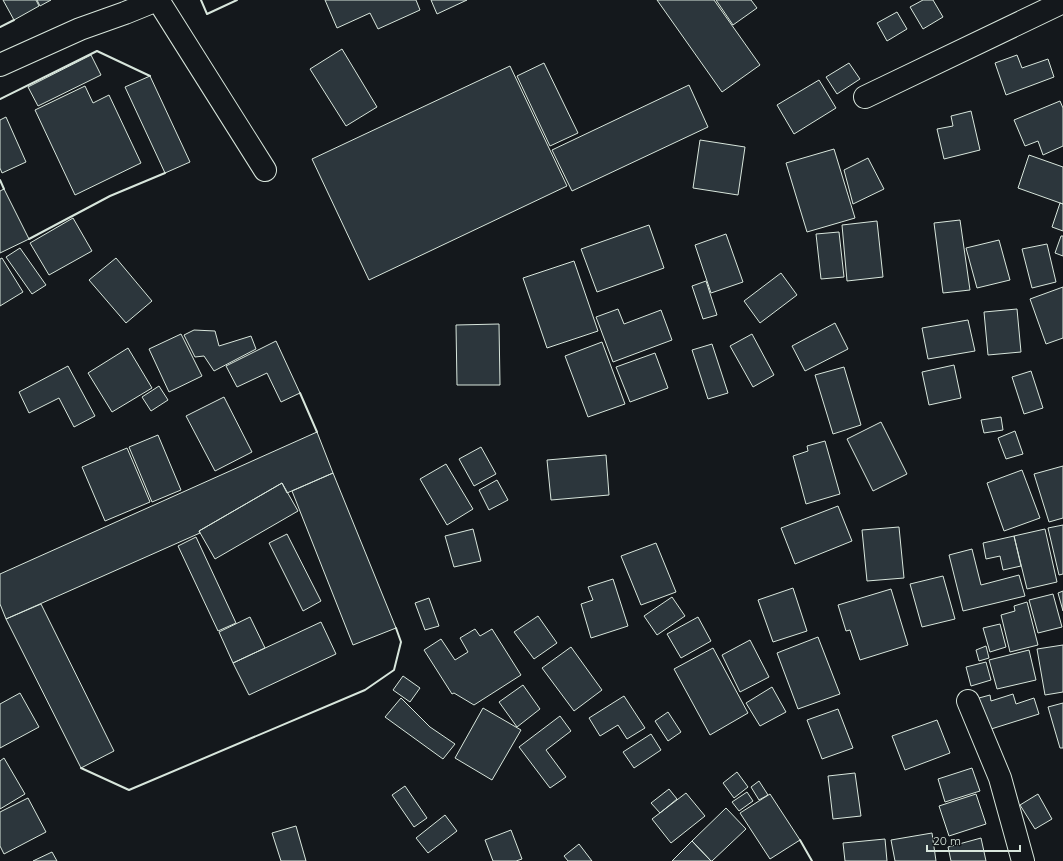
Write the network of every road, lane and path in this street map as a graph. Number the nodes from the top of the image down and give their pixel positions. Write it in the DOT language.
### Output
graph roads {
  1 [pos="157,0"];
  2 [pos="1063,2"];
  3 [pos="0,65"];
  4 [pos="865,97"];
  5 [pos="265,170"];
  6 [pos="968,701"];
  7 [pos="1023,861"];
  1 -- 3 [label="street"];
  1 -- 5 [label="street"];
  2 -- 4 [label="street"];
  6 -- 7 [label="street"];
}
